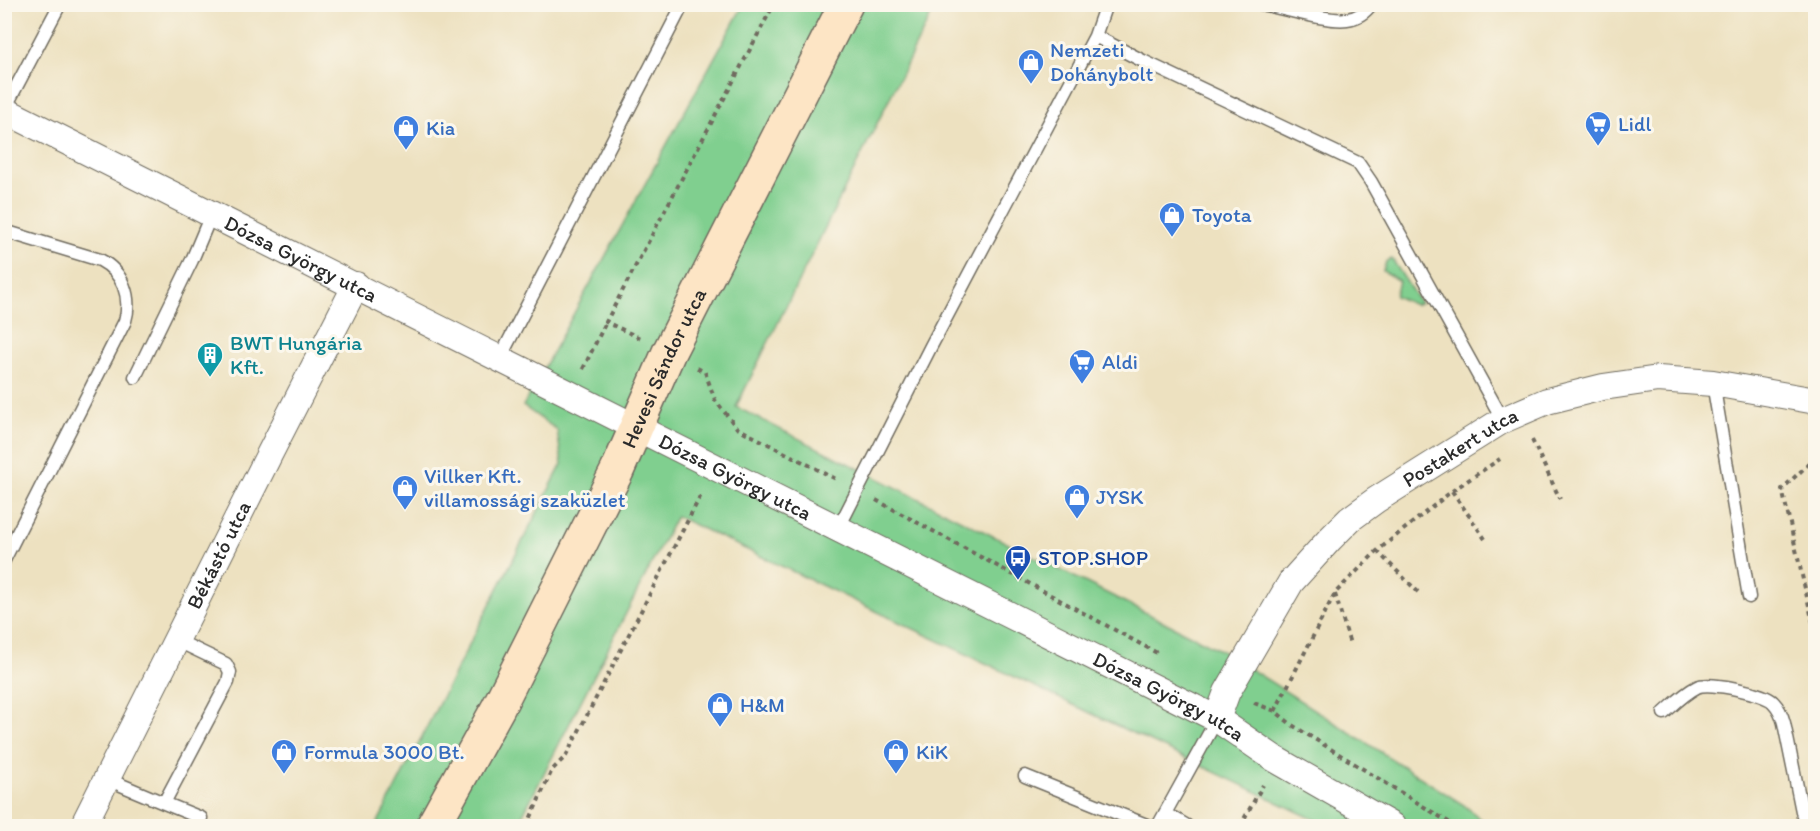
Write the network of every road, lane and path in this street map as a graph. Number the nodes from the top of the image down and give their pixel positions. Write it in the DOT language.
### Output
graph roads {
  1 [pos="60,4"];
  2 [pos="683,4"];
  3 [pos="774,4"];
  4 [pos="846,4"];
  5 [pos="1106,4"];
  6 [pos="1261,4"];
  7 [pos="1371,4"];
  8 [pos="1291,7"];
  9 [pos="1095,36"];
  10 [pos="4,110"];
  11 [pos="211,215"];
  12 [pos="4,231"];
  13 [pos="356,285"];
  14 [pos="606,322"];
  15 [pos="669,352"];
  16 [pos="500,358"];
  17 [pos="135,377"];
  18 [pos="1713,382"];
  19 [pos="571,394"];
  20 [pos="1815,400"];
  21 [pos="1503,420"];
  22 [pos="635,426"];
  23 [pos="1542,436"];
  24 [pos="1815,457"];
  25 [pos="1502,458"];
  26 [pos="715,468"];
  27 [pos="856,490"];
  28 [pos="1452,491"];
  29 [pos="1560,499"];
  30 [pos="838,529"];
  31 [pos="1485,539"];
  32 [pos="1377,551"];
  33 [pos="4,560"];
  34 [pos="1418,592"];
  35 [pos="1335,593"];
  36 [pos="1749,597"];
  37 [pos="1815,636"];
  38 [pos="176,640"];
  39 [pos="1350,645"];
  40 [pos="1165,658"];
  41 [pos="1227,692"];
  42 [pos="1275,711"];
  43 [pos="1664,713"];
  44 [pos="1217,719"];
  45 [pos="1025,776"];
  46 [pos="107,779"];
  47 [pos="164,803"];
  48 [pos="1165,813"];
  49 [pos="201,818"];
  50 [pos="83,826"];
  51 [pos="433,826"];
  52 [pos="526,826"];
  53 [pos="1149,826"];
  54 [pos="1158,826"];
  55 [pos="1187,826"];
  56 [pos="1392,826"];
  57 [pos="1455,826"];
  58 [pos="1805,826"];
  1 -- 10 [label="lane"];
  2 -- 16 [label="lane"];
  3 -- 14 [label="path"];
  4 -- 15 [label="main road, Hevesi Sándor utca"];
  5 -- 9 [label="lane"];
  6 -- 8 [label="lane"];
  7 -- 8 [label="lane"];
  9 -- 21 [label="lane"];
  9 -- 27 [label="lane"];
  10 -- 11 [label="street, Dózsa György utca"];
  11 -- 13 [label="street, Dózsa György utca"];
  11 -- 17 [label="lane"];
  12 -- 33 [label="lane"];
  13 -- 16 [label="street, Dózsa György utca"];
  13 -- 38 [label="street, Békástó utca"];
  14 -- 15 [label="path"];
  14 -- 19 [label="path"];
  15 -- 22 [label="main road, Hevesi Sándor utca"];
  15 -- 27 [label="path"];
  16 -- 19 [label="street, Dózsa György utca"];
  18 -- 20 [label="street, Postakert utca"];
  18 -- 21 [label="street, Postakert utca"];
  18 -- 36 [label="lane"];
  19 -- 22 [label="street, Dózsa György utca"];
  21 -- 41 [label="street, Postakert utca"];
  22 -- 26 [label="street, Dózsa György utca"];
  22 -- 51 [label="main road, Hevesi Sándor utca"];
  23 -- 29 [label="path"];
  24 -- 37 [label="path"];
  25 -- 28 [label="path"];
  26 -- 30 [label="street, Dózsa György utca"];
  26 -- 52 [label="path"];
  27 -- 30 [label="lane"];
  27 -- 40 [label="path"];
  28 -- 31 [label="path"];
  28 -- 32 [label="path"];
  30 -- 44 [label="street, Dózsa György utca"];
  32 -- 34 [label="path"];
  32 -- 35 [label="path"];
  35 -- 39 [label="path"];
  35 -- 42 [label="path"];
  38 -- 46 [label="street, Békástó utca"];
  38 -- 47 [label="lane"];
  41 -- 42 [label="path"];
  41 -- 44 [label="street, Postakert utca"];
  42 -- 57 [label="path"];
  43 -- 58 [label="lane"];
  44 -- 48 [label="lane"];
  44 -- 56 [label="street, Dózsa György utca"];
  45 -- 53 [label="lane"];
  46 -- 47 [label="lane"];
  46 -- 50 [label="street, Békástó utca"];
  47 -- 49 [label="lane"];
  48 -- 54 [label="lane"];
  48 -- 55 [label="lane"];
}
